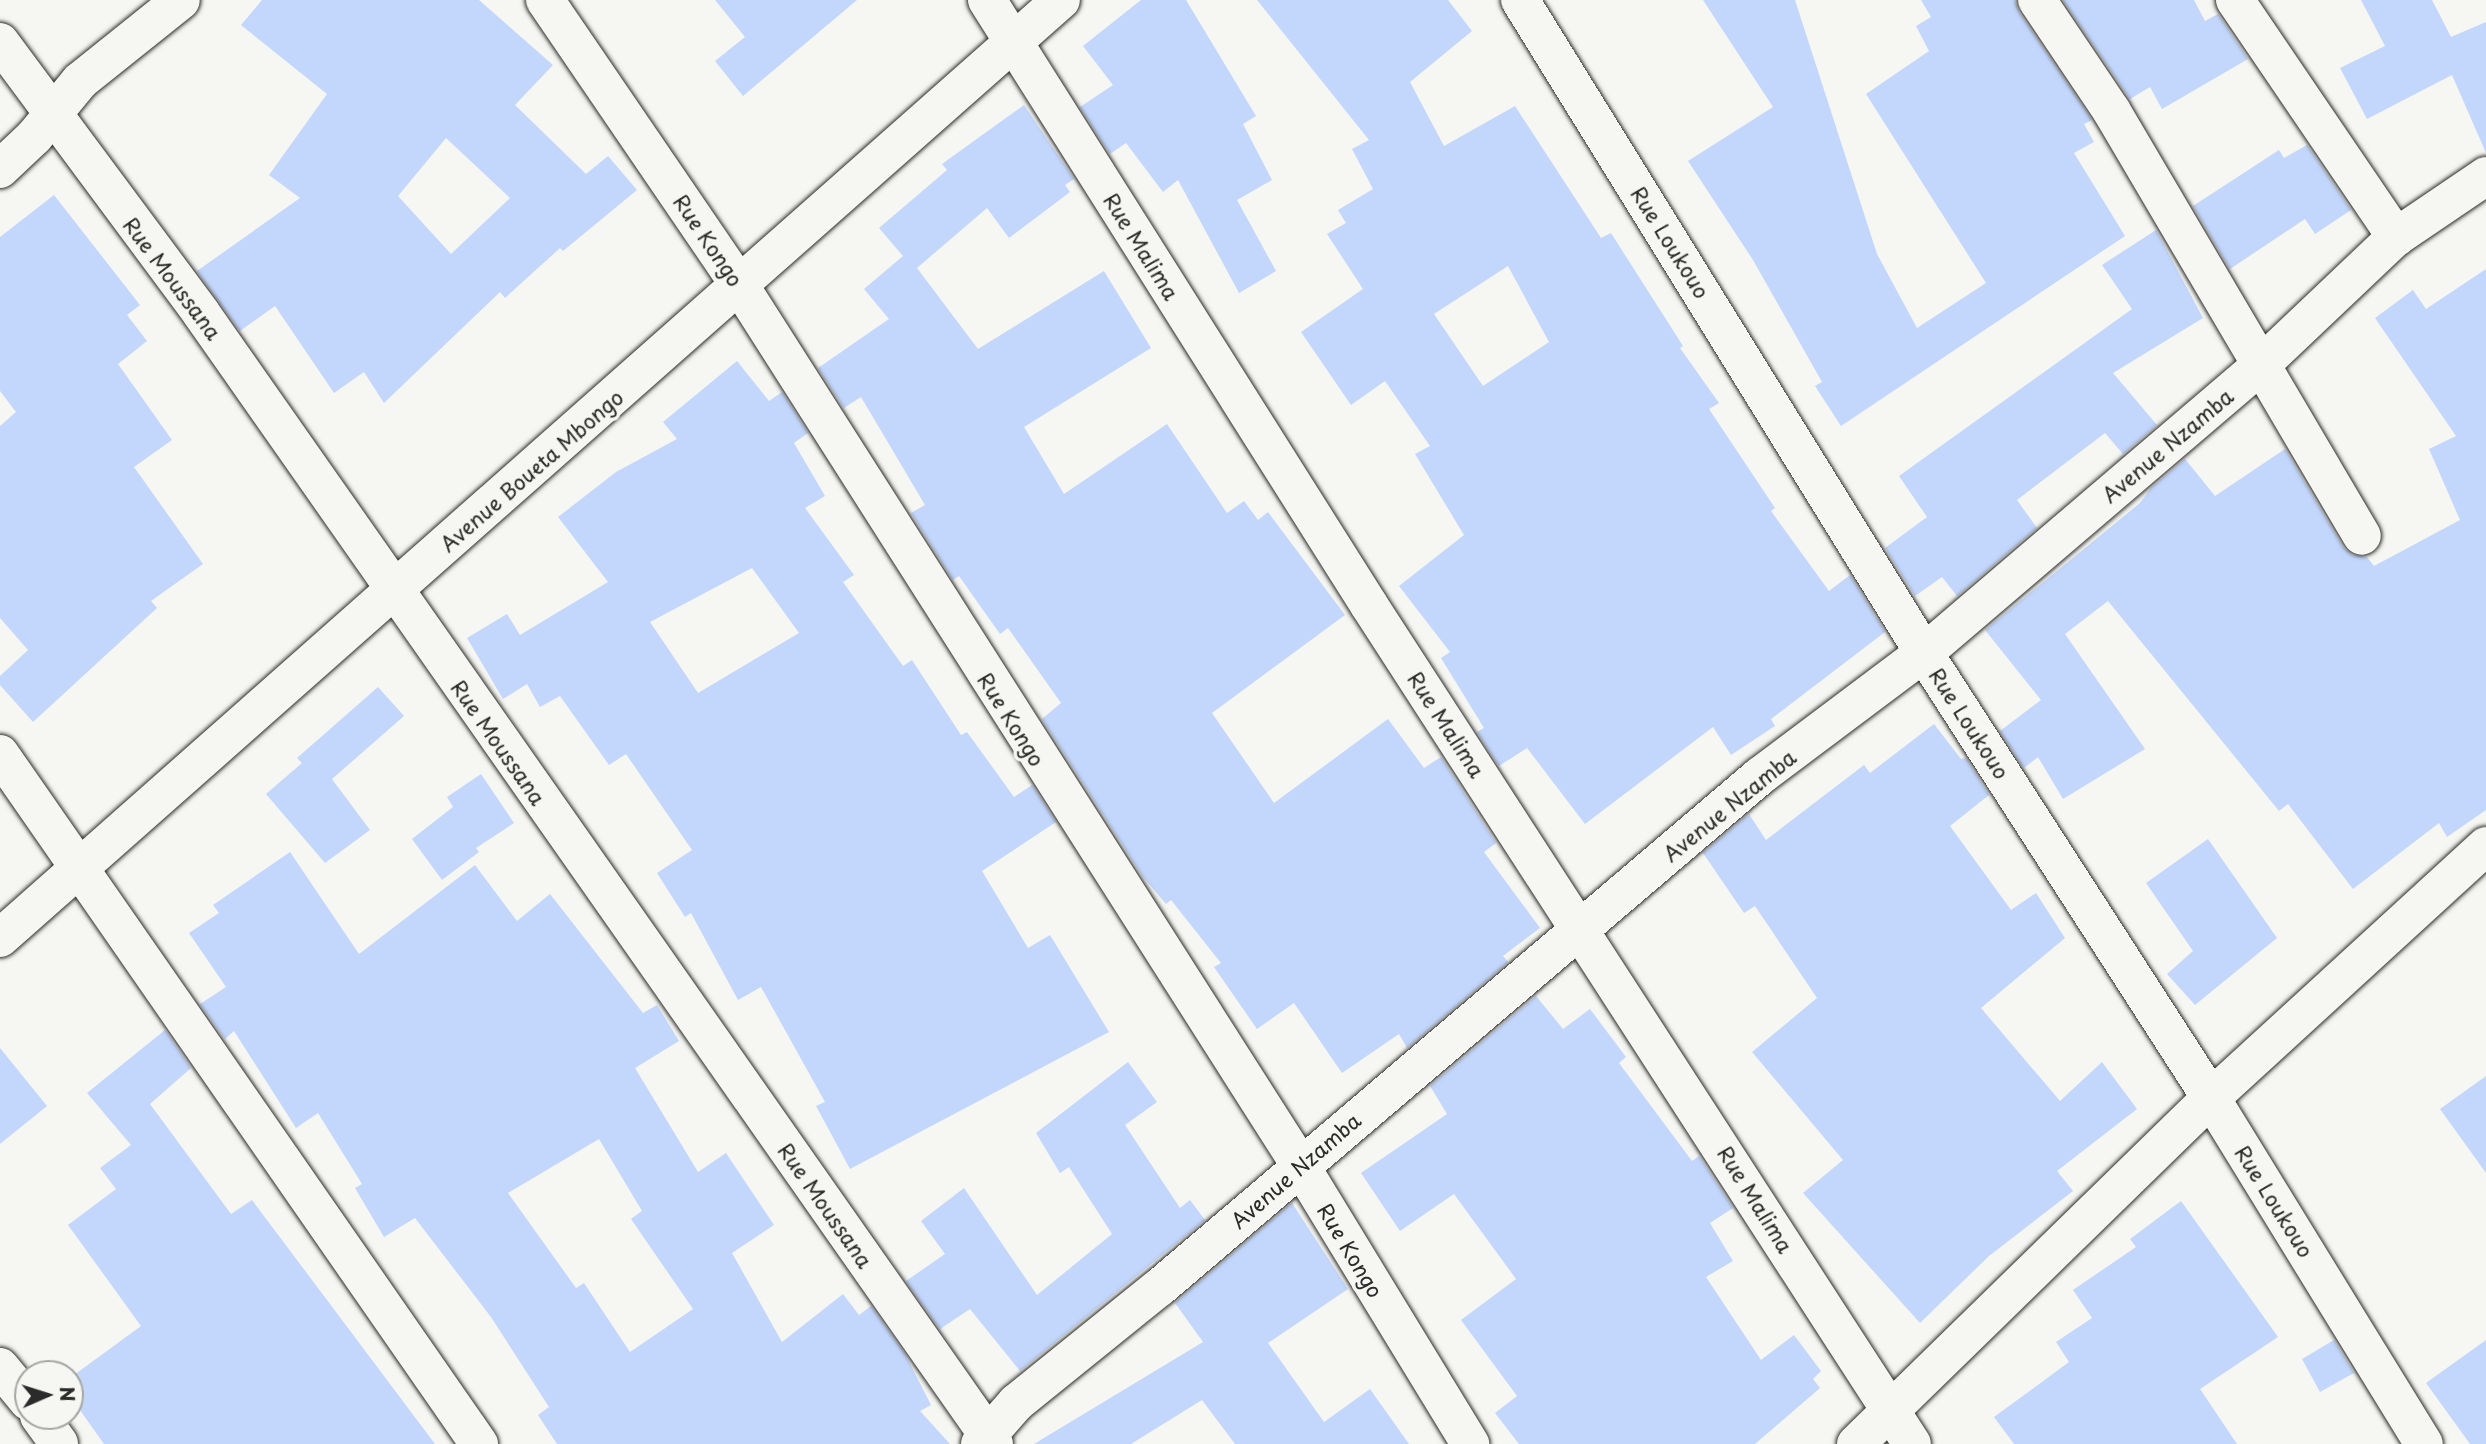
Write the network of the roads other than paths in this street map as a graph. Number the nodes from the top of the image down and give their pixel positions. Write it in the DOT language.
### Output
graph roads {
  1 [pos="181,0"];
  2 [pos="545,0"];
  3 [pos="987,0"];
  4 [pos="1061,0"];
  5 [pos="1520,0"];
  6 [pos="2037,0"];
  7 [pos="2235,0"];
  8 [pos="1013,41"];
  9 [pos="0,42"];
  10 [pos="51,116"];
  11 [pos="0,169"];
  12 [pos="2486,176"];
  13 [pos="2396,237"];
  14 [pos="740,286"];
  15 [pos="2262,364"];
  16 [pos="2362,536"];
  17 [pos="392,591"];
  18 [pos="1924,653"];
  19 [pos="0,754"];
  20 [pos="2486,846"];
  21 [pos="80,869"];
  22 [pos="1581,928"];
  23 [pos="0,938"];
  24 [pos="2211,1098"];
  25 [pos="1300,1165"];
  26 [pos="0,1367"];
  27 [pos="14,1384"];
  28 [pos="1889,1410"];
  29 [pos="987,1440"];
  30 [pos="479,1444"];
  31 [pos="1470,1444"];
  32 [pos="1856,1444"];
  33 [pos="1912,1444"];
  34 [pos="2424,1444"];
  1 -- 10 [label="street"];
  2 -- 14 [label="street, Rue Kongo"];
  3 -- 8 [label="street, Rue Malima"];
  4 -- 8 [label="street, Avenue Boueta Mbongo"];
  5 -- 18 [label="street, Rue Loukouo"];
  6 -- 15 [label="street"];
  7 -- 13 [label="street"];
  8 -- 14 [label="street, Avenue Boueta Mbongo"];
  8 -- 22 [label="street, Rue Malima"];
  9 -- 10 [label="street, Rue Moussana"];
  10 -- 11 [label="street"];
  10 -- 17 [label="street, Rue Moussana"];
  12 -- 13 [label="street, Avenue Nzamba"];
  13 -- 15 [label="street, Avenue Nzamba"];
  14 -- 17 [label="street, Avenue Boueta Mbongo"];
  14 -- 25 [label="street, Rue Kongo"];
  15 -- 16 [label="street"];
  15 -- 18 [label="street, Avenue Nzamba"];
  17 -- 21 [label="street, Avenue Boueta Mbongo"];
  17 -- 29 [label="street, Rue Moussana"];
  18 -- 22 [label="street, Avenue Nzamba"];
  18 -- 24 [label="street, Rue Loukouo"];
  19 -- 21 [label="street"];
  20 -- 24 [label="street"];
  21 -- 23 [label="street, Avenue Boueta Mbongo"];
  21 -- 30 [label="street"];
  22 -- 25 [label="street, Avenue Nzamba"];
  22 -- 28 [label="street, Rue Malima"];
  24 -- 28 [label="street"];
  24 -- 34 [label="street, Rue Loukouo"];
  25 -- 29 [label="street, Avenue Nzamba"];
  25 -- 31 [label="street, Rue Kongo"];
  26 -- 27 [label="street"];
  28 -- 32 [label="street"];
  28 -- 33 [label="street, Rue Malima"];
}
